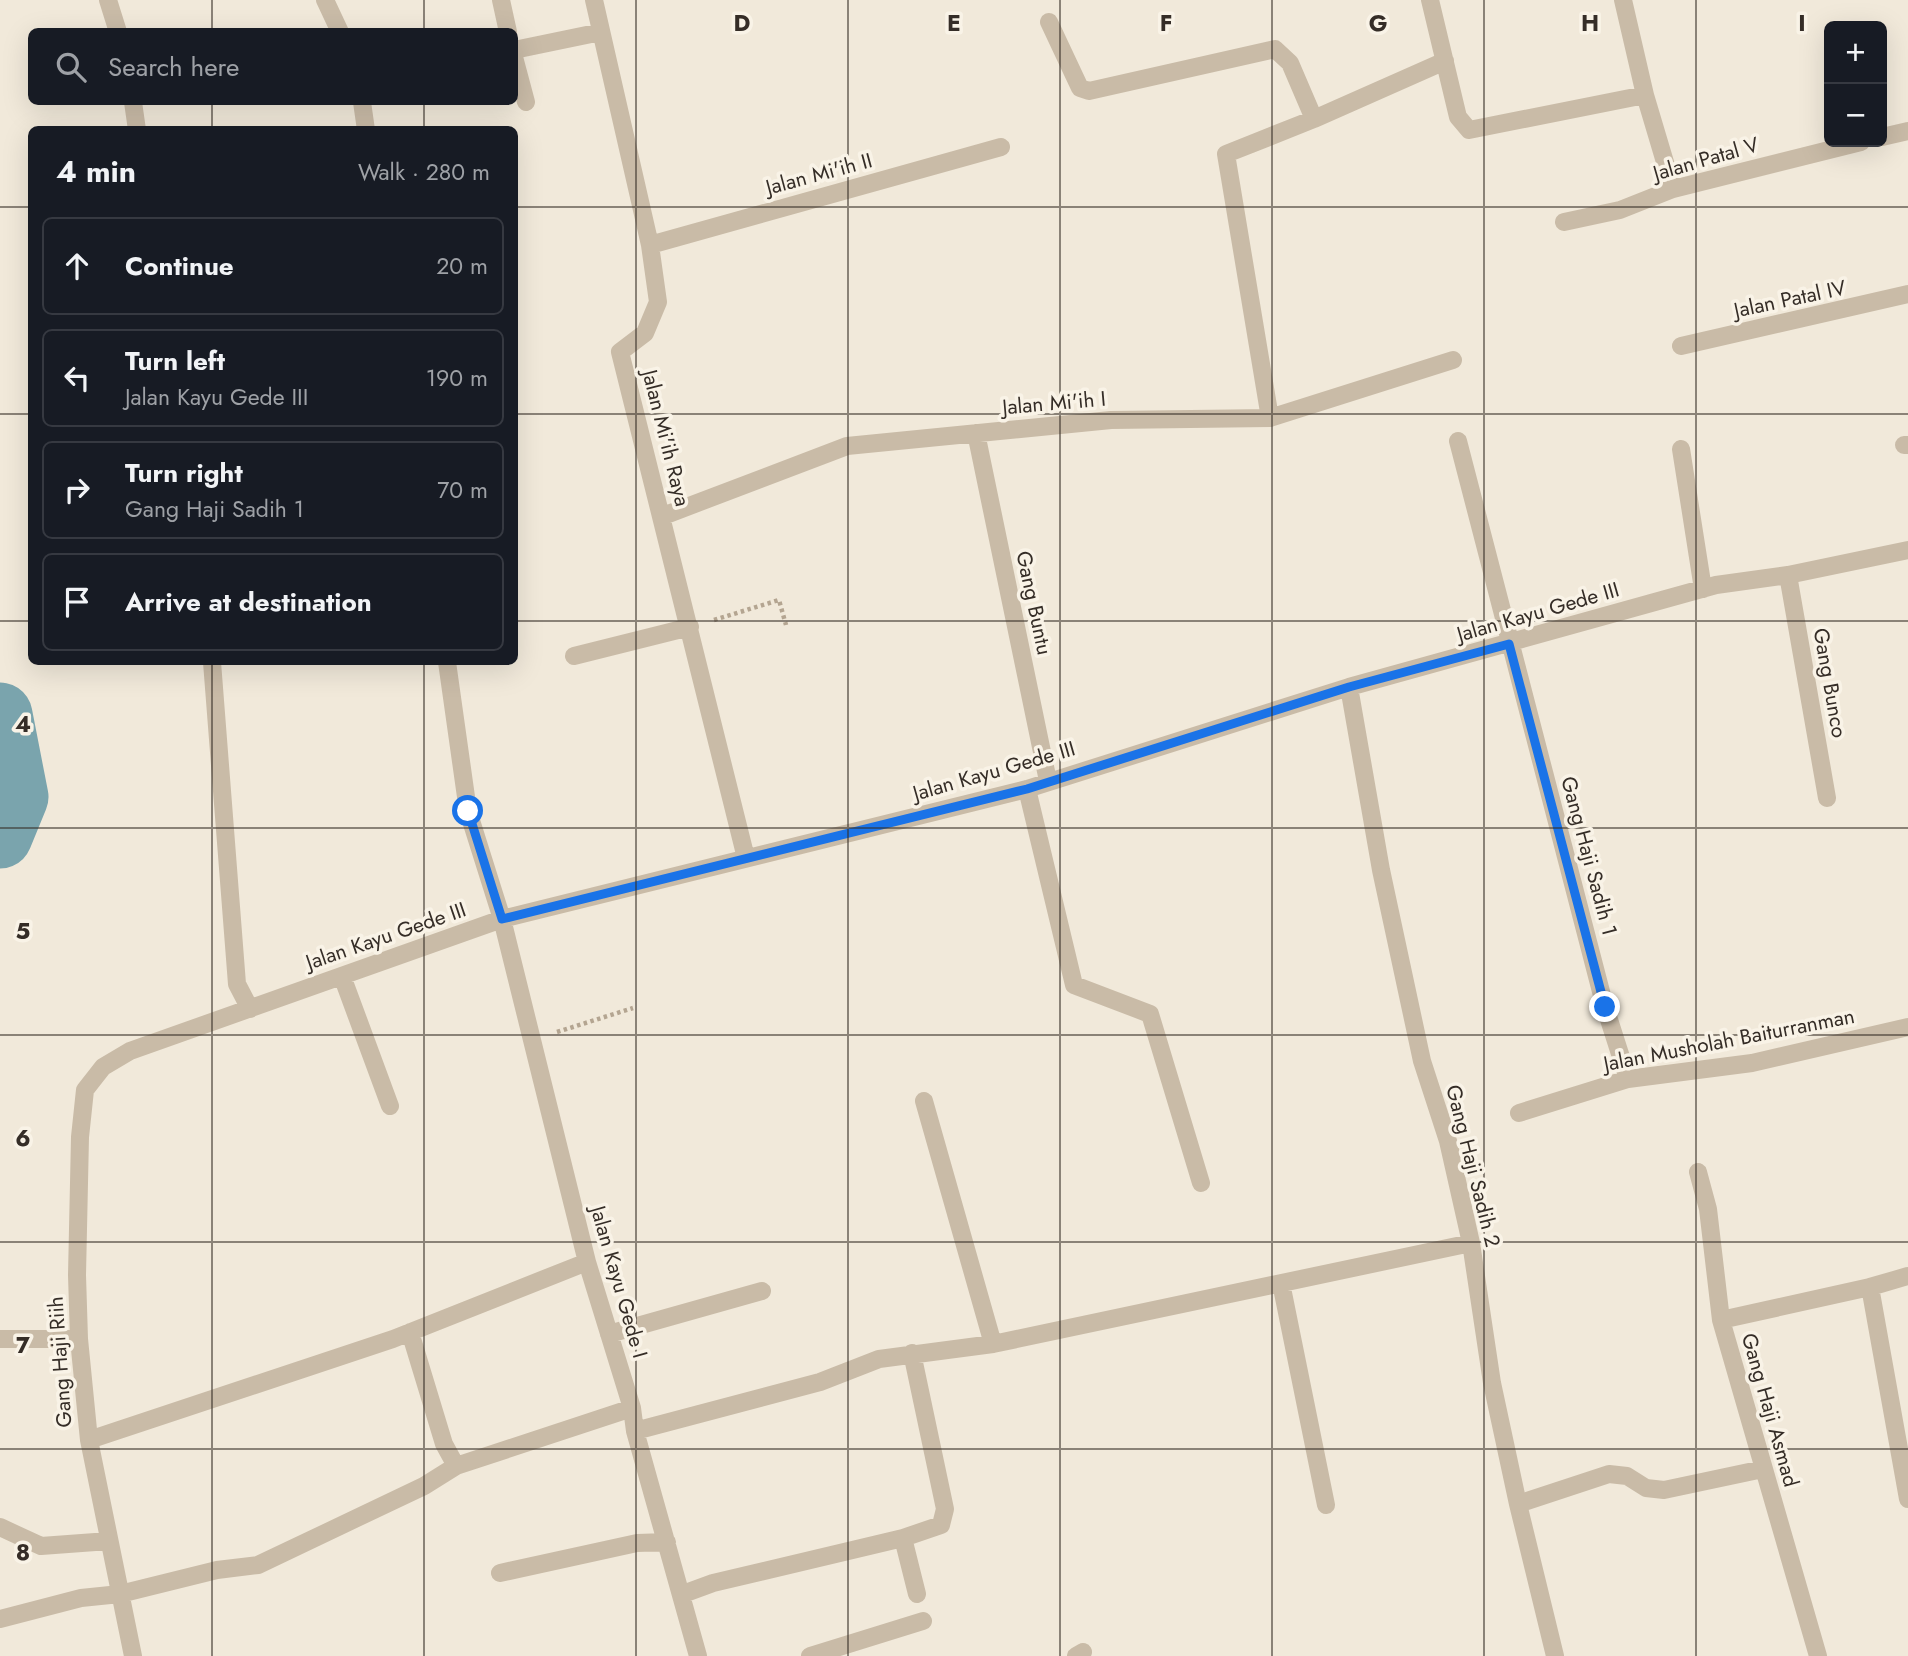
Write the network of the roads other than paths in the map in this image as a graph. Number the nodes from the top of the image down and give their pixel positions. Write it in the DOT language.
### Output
graph roads {
  1 [pos="108,0"];
  2 [pos="325,0"];
  3 [pos="501,0"];
  4 [pos="594,0"];
  5 [pos="1430,0"];
  6 [pos="1623,0"];
  7 [pos="1048,22"];
  8 [pos="117,28"];
  9 [pos="338,28"];
  10 [pos="507,28"];
  11 [pos="601,32"];
  12 [pos="518,49"];
  13 [pos="1445,61"];
  14 [pos="518,72"];
  15 [pos="1645,95"];
  16 [pos="526,102"];
  17 [pos="133,105"];
  18 [pos="362,105"];
  19 [pos="1314,120"];
  20 [pos="136,126"];
  21 [pos="365,126"];
  22 [pos="1908,131"];
  23 [pos="1887,136"];
  24 [pos="1001,147"];
  25 [pos="1841,147"];
  26 [pos="1673,189"];
  27 [pos="1564,222"];
  28 [pos="650,244"];
  29 [pos="1908,295"];
  30 [pos="1681,346"];
  31 [pos="1453,360"];
  32 [pos="1270,418"];
  33 [pos="976,433"];
  34 [pos="1458,442"];
  35 [pos="1681,449"];
  36 [pos="663,516"];
  37 [pos="1908,550"];
  38 [pos="1788,575"];
  39 [pos="1703,589"];
  40 [pos="690,627"];
  41 [pos="1509,644"];
  42 [pos="574,656"];
  43 [pos="212,665"];
  44 [pos="447,665"];
  45 [pos="1349,687"];
  46 [pos="1048,781"];
  47 [pos="1027,789"];
  48 [pos="1827,798"];
  49 [pos="746,858"];
  50 [pos="502,919"];
  51 [pos="342,976"];
  52 [pos="250,1009"];
  53 [pos="1908,1027"];
  54 [pos="103,1067"];
  55 [pos="1628,1079"];
  56 [pos="924,1101"];
  57 [pos="390,1106"];
  58 [pos="1519,1113"];
  59 [pos="1698,1172"];
  60 [pos="1200,1183"];
  61 [pos="1471,1243"];
  62 [pos="587,1262"];
  63 [pos="1908,1276"];
  64 [pos="1281,1283"];
  65 [pos="1870,1287"];
  66 [pos="762,1291"];
  67 [pos="1721,1320"];
  68 [pos="410,1332"];
  69 [pos="609,1334"];
  70 [pos="0,1339"];
  71 [pos="79,1339"];
  72 [pos="993,1344"];
  73 [pos="912,1353"];
  74 [pos="632,1408"];
  75 [pos="635,1431"];
  76 [pos="89,1440"];
  77 [pos="456,1466"];
  78 [pos="1763,1469"];
  79 [pos="1908,1499"];
  80 [pos="1518,1504"];
  81 [pos="1326,1505"];
  82 [pos="0,1527"];
  83 [pos="903,1538"];
  84 [pos="109,1541"];
  85 [pos="667,1542"];
  86 [pos="500,1573"];
  87 [pos="120,1594"];
  88 [pos="683,1594"];
  89 [pos="917,1594"];
  90 [pos="0,1619"];
  91 [pos="923,1621"];
  92 [pos="133,1656"];
  93 [pos="698,1656"];
  94 [pos="810,1656"];
  95 [pos="1555,1656"];
  96 [pos="1818,1656"];
  1 -- 8 [label="street"];
  2 -- 9 [label="street"];
  3 -- 10 [label="street"];
  4 -- 11 [label="street, Jalan Mi'ih Raya"];
  5 -- 13 [label="street"];
  6 -- 15 [label="street"];
  7 -- 19 [label="street"];
  11 -- 12 [label="street"];
  11 -- 28 [label="street, Jalan Mi'ih Raya"];
  13 -- 15 [label="street"];
  13 -- 19 [label="street"];
  14 -- 16 [label="street"];
  15 -- 26 [label="street"];
  17 -- 20 [label="street"];
  18 -- 21 [label="street"];
  19 -- 32 [label="street"];
  22 -- 23 [label="street"];
  24 -- 28 [label="street, Jalan Mi'ih II"];
  25 -- 26 [label="street, Jalan Patal V"];
  26 -- 27 [label="street, Jalan Patal V"];
  28 -- 36 [label="street, Jalan Mi'ih Raya"];
  29 -- 30 [label="street, Jalan Patal IV"];
  31 -- 32 [label="street, Jalan Mi'ih I"];
  32 -- 33 [label="street, Jalan Mi'ih I"];
  33 -- 36 [label="street, Jalan Mi'ih I"];
  33 -- 46 [label="street, Gang Buntu"];
  34 -- 41 [label="street, Gang Haji Sadih 1"];
  35 -- 39 [label="street"];
  36 -- 40 [label="street, Jalan Mi'ih Raya"];
  37 -- 38 [label="street, Jalan Kayu Gede III"];
  38 -- 39 [label="street, Jalan Kayu Gede III"];
  38 -- 48 [label="street, Gang Bunco"];
  39 -- 41 [label="street, Jalan Kayu Gede III"];
  40 -- 42 [label="street"];
  40 -- 49 [label="street, Jalan Mi'ih Raya"];
  41 -- 45 [label="street, Jalan Kayu Gede III"];
  41 -- 55 [label="street, Gang Haji Sadih 1"];
  43 -- 52 [label="street"];
  44 -- 50 [label="street, Jalan Kayu Gede I"];
  45 -- 46 [label="street, Jalan Kayu Gede III"];
  45 -- 61 [label="street, Gang Haji Sadih 2"];
  46 -- 47 [label="street, Jalan Kayu Gede III"];
  47 -- 49 [label="street, Jalan Kayu Gede III"];
  47 -- 60 [label="street"];
  49 -- 50 [label="street, Jalan Kayu Gede III"];
  50 -- 51 [label="street, Jalan Kayu Gede III"];
  50 -- 62 [label="street, Jalan Kayu Gede I"];
  51 -- 52 [label="street, Jalan Kayu Gede III"];
  51 -- 57 [label="street"];
  52 -- 54 [label="street, Jalan Kayu Gede III"];
  53 -- 55 [label="street, Jalan Musholah Baiturranman"];
  54 -- 71 [label="street, Gang Haji Riih"];
  55 -- 58 [label="street, Jalan Musholah Baiturranman"];
  56 -- 72 [label="street"];
  59 -- 67 [label="street, Gang Haji Asmad"];
  61 -- 64 [label="street"];
  61 -- 80 [label="street, Gang Haji Sadih 2"];
  62 -- 68 [label="street"];
  62 -- 69 [label="street, Jalan Kayu Gede I"];
  63 -- 65 [label="street"];
  64 -- 72 [label="street"];
  64 -- 81 [label="street"];
  65 -- 67 [label="street"];
  65 -- 79 [label="street"];
  66 -- 69 [label="street"];
  67 -- 78 [label="street, Gang Haji Asmad"];
  68 -- 76 [label="street"];
  68 -- 77 [label="street"];
  69 -- 74 [label="street, Jalan Kayu Gede I"];
  70 -- 71 [label="street"];
  71 -- 76 [label="street, Gang Haji Riih"];
  72 -- 73 [label="street"];
  73 -- 75 [label="street"];
  73 -- 83 [label="street"];
  74 -- 75 [label="street, Jalan Kayu Gede I"];
  74 -- 77 [label="street"];
  75 -- 85 [label="street, Jalan Kayu Gede I"];
  76 -- 84 [label="street, Gang Haji Riih"];
  77 -- 87 [label="street"];
  78 -- 80 [label="street"];
  78 -- 96 [label="street, Gang Haji Asmad"];
  80 -- 95 [label="street, Gang Haji Sadih 2"];
  82 -- 84 [label="street"];
  83 -- 88 [label="street"];
  83 -- 89 [label="street"];
  84 -- 87 [label="street, Gang Haji Riih"];
  85 -- 86 [label="street"];
  85 -- 88 [label="street, Jalan Kayu Gede I"];
  87 -- 90 [label="street"];
  87 -- 92 [label="street, Gang Haji Riih"];
  88 -- 93 [label="street, Jalan Kayu Gede I"];
  91 -- 94 [label="street"];
}
